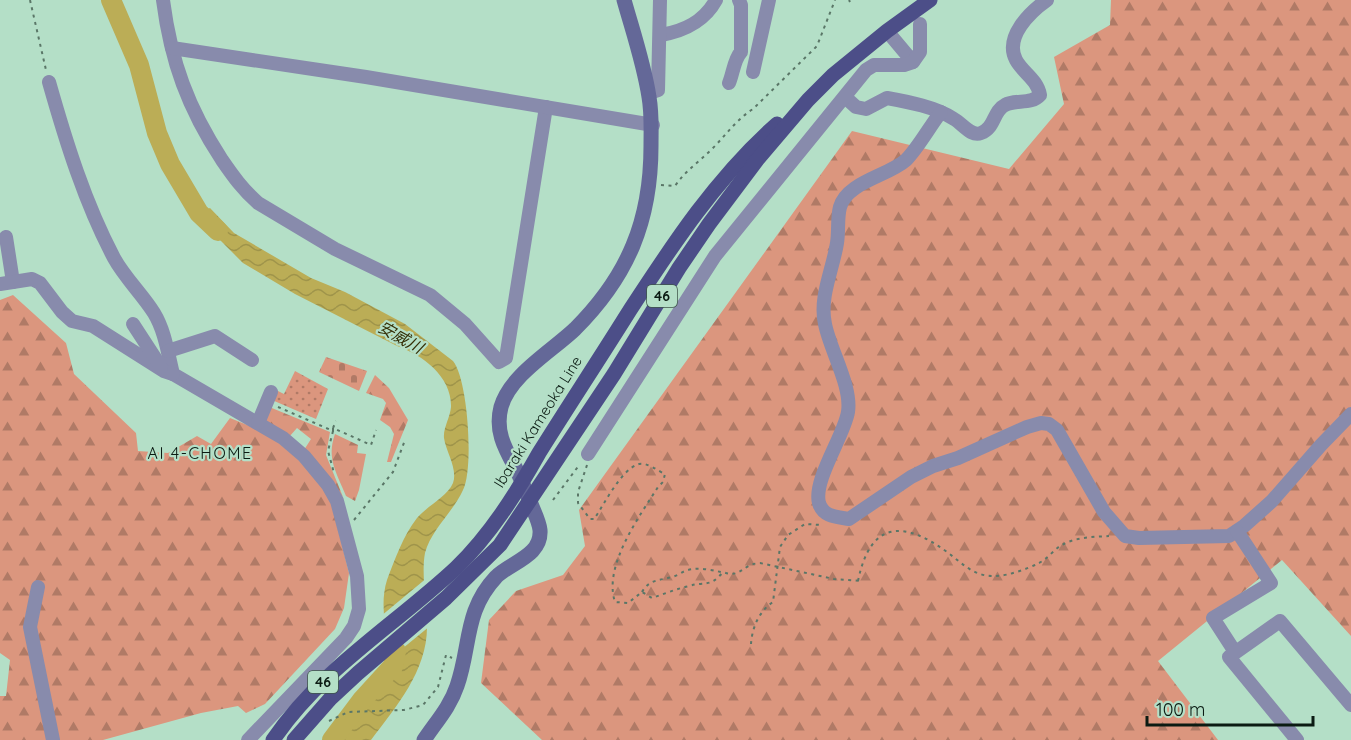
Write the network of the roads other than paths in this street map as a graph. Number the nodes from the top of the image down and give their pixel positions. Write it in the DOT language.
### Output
graph roads {
  1 [pos="163,0"];
  2 [pos="624,0"];
  3 [pos="660,0"];
  4 [pos="716,0"];
  5 [pos="739,0"];
  6 [pos="769,0"];
  7 [pos="930,0"];
  8 [pos="1047,0"];
  9 [pos="920,24"];
  10 [pos="887,31"];
  11 [pos="661,35"];
  12 [pos="172,48"];
  13 [pos="913,62"];
  14 [pos="753,72"];
  15 [pos="49,82"];
  16 [pos="729,83"];
  17 [pos="649,93"];
  18 [pos="845,97"];
  19 [pos="808,100"];
  20 [pos="546,107"];
  21 [pos="941,112"];
  22 [pos="653,125"];
  23 [pos="6,237"];
  24 [pos="7,283"];
  25 [pos="133,324"];
  26 [pos="168,351"];
  27 [pos="252,360"];
  28 [pos="169,373"];
  29 [pos="268,397"];
  30 [pos="1351,414"];
  31 [pos="258,423"];
  32 [pos="588,454"];
  33 [pos="522,483"];
  34 [pos="530,502"];
  35 [pos="1237,531"];
  36 [pos="38,587"];
  37 [pos="1235,652"];
  38 [pos="1351,705"];
  39 [pos="53,740"];
  40 [pos="248,740"];
  41 [pos="273,740"];
  42 [pos="294,740"];
  43 [pos="424,740"];
  44 [pos="1297,740"];
  1 -- 12 [label="street"];
  2 -- 17 [label="street"];
  3 -- 11 [label="street"];
  4 -- 11 [label="street"];
  5 -- 16 [label="street"];
  6 -- 14 [label="street"];
  7 -- 10 [label="main road, Ibaraki Kameoka Line / 46"];
  8 -- 21 [label="street"];
  9 -- 13 [label="street"];
  10 -- 13 [label="street"];
  10 -- 19 [label="main road, Ibaraki Kameoka Line / 46"];
  11 -- 17 [label="street"];
  12 -- 20 [label="street"];
  12 -- 20 [label="street"];
  13 -- 18 [label="street"];
  15 -- 26 [label="street"];
  17 -- 22 [label="street"];
  18 -- 21 [label="street"];
  18 -- 32 [label="street"];
  19 -- 33 [label="main road, Ibaraki Kameoka Line / 46"];
  19 -- 34 [label="main road, Ibaraki Kameoka Line / 46"];
  20 -- 22 [label="street"];
  21 -- 35 [label="street"];
  22 -- 33 [label="street"];
  23 -- 24 [label="street"];
  24 -- 28 [label="street"];
  25 -- 28 [label="street"];
  26 -- 27 [label="street"];
  26 -- 28 [label="street"];
  28 -- 31 [label="street"];
  29 -- 31 [label="street"];
  30 -- 35 [label="street"];
  31 -- 40 [label="street"];
  33 -- 34 [label="street"];
  33 -- 41 [label="main road, Ibaraki Kameoka Line / 46"];
  34 -- 42 [label="main road, Ibaraki Kameoka Line / 46"];
  34 -- 43 [label="street"];
  35 -- 37 [label="street"];
  36 -- 39 [label="street"];
  37 -- 38 [label="street"];
  37 -- 44 [label="street"];
}
